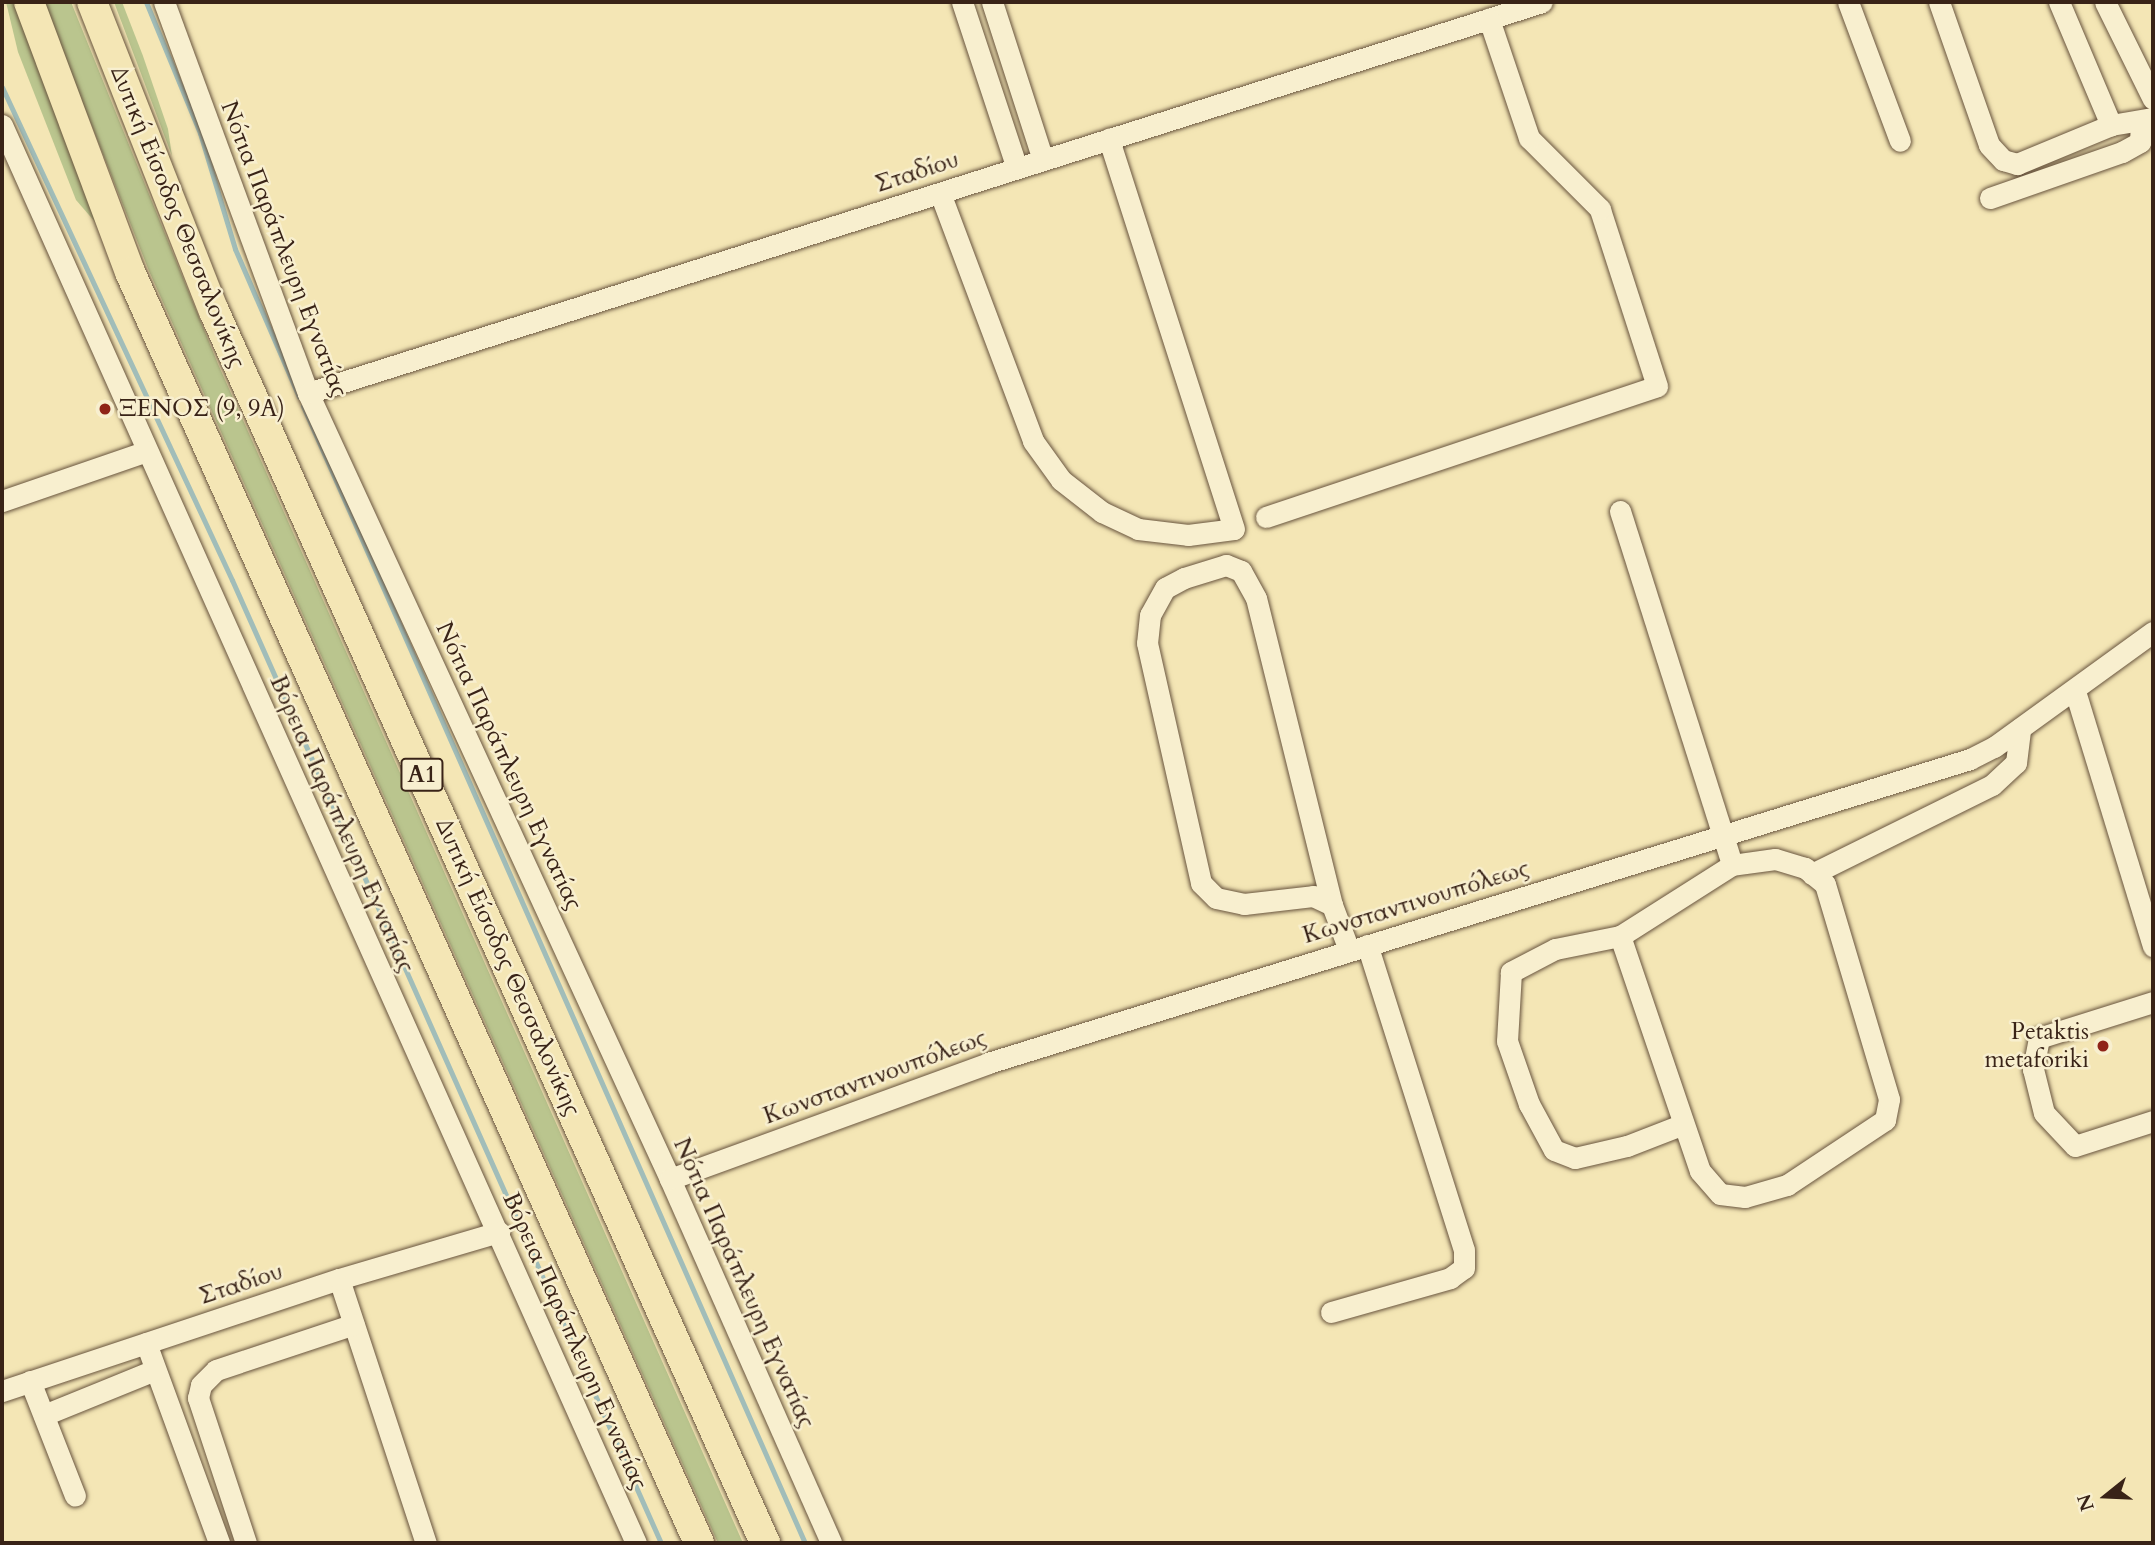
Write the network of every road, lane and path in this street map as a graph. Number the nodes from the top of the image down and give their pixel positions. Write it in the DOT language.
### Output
graph roads {
  1 [pos="29,2"];
  2 [pos="92,2"];
  3 [pos="164,2"];
  4 [pos="962,2"];
  5 [pos="992,2"];
  6 [pos="1542,2"];
  7 [pos="1848,2"];
  8 [pos="1939,2"];
  9 [pos="2059,2"];
  10 [pos="2105,2"];
  11 [pos="1500,11"];
  12 [pos="2153,99"];
  13 [pos="2147,120"];
  14 [pos="2,125"];
  15 [pos="2112,125"];
  16 [pos="1109,139"];
  17 [pos="1900,141"];
  18 [pos="1043,160"];
  19 [pos="1017,168"];
  20 [pos="940,193"];
  21 [pos="1990,198"];
  22 [pos="308,393"];
  23 [pos="147,451"];
  24 [pos="2,501"];
  25 [pos="1620,510"];
  26 [pos="1266,517"];
  27 [pos="2153,632"];
  28 [pos="2075,691"];
  29 [pos="2020,728"];
  30 [pos="1722,835"];
  31 [pos="1731,865"];
  32 [pos="1812,874"];
  33 [pos="1332,905"];
  34 [pos="1620,936"];
  35 [pos="2153,946"];
  36 [pos="1358,947"];
  37 [pos="2153,1002"];
  38 [pos="2153,1121"];
  39 [pos="1681,1125"];
  40 [pos="670,1179"];
  41 [pos="499,1232"];
  42 [pos="339,1279"];
  43 [pos="1331,1312"];
  44 [pos="354,1324"];
  45 [pos="146,1343"];
  46 [pos="156,1370"];
  47 [pos="30,1381"];
  48 [pos="2,1391"];
  49 [pos="44,1415"];
  50 [pos="75,1496"];
  51 [pos="219,1543"];
  52 [pos="246,1543"];
  53 [pos="426,1543"];
  54 [pos="636,1543"];
  55 [pos="699,1543"];
  56 [pos="765,1543"];
  57 [pos="831,1543"];
  1 -- 55 [label="highway, Α1"];
  2 -- 56 [label="highway, Δυτική Είσοδος Θεσσαλονίκης / Α1"];
  3 -- 22 [label="street, Νότια Παράπλευρη Εγνατίας"];
  4 -- 19 [label="street"];
  5 -- 18 [label="street"];
  6 -- 11 [label="street, Σταδίου"];
  7 -- 17 [label="street"];
  8 -- 15 [label="street"];
  9 -- 15 [label="street"];
  10 -- 12 [label="street"];
  11 -- 16 [label="street, Σταδίου"];
  11 -- 26 [label="street"];
  13 -- 15 [label="street"];
  13 -- 21 [label="street"];
  14 -- 23 [label="street, Βόρεια Παράπλευρη Εγνατίας"];
  16 -- 18 [label="street, Σταδίου"];
  16 -- 20 [label="street"];
  18 -- 19 [label="street, Σταδίου"];
  19 -- 20 [label="street, Σταδίου"];
  20 -- 22 [label="street, Σταδίου"];
  22 -- 40 [label="street, Νότια Παράπλευρη Εγνατίας"];
  23 -- 24 [label="street"];
  23 -- 41 [label="street, Βόρεια Παράπλευρη Εγνατίας"];
  25 -- 30 [label="street"];
  27 -- 28 [label="street, Κωνσταντινουπόλεως"];
  28 -- 29 [label="street, Κωνσταντινουπόλεως"];
  28 -- 35 [label="street"];
  29 -- 30 [label="street, Κωνσταντινουπόλεως"];
  29 -- 32 [label="street"];
  30 -- 31 [label="street"];
  30 -- 36 [label="street, Κωνσταντινουπόλεως"];
  31 -- 32 [label="street"];
  31 -- 34 [label="street"];
  32 -- 39 [label="street"];
  33 -- 33 [label="street"];
  33 -- 36 [label="street"];
  34 -- 39 [label="street"];
  34 -- 39 [label="street"];
  36 -- 40 [label="street, Κωνσταντινουπόλεως"];
  36 -- 43 [label="street"];
  37 -- 38 [label="street"];
  40 -- 57 [label="street, Νότια Παράπλευρη Εγνατίας"];
  41 -- 42 [label="street, Σταδίου"];
  41 -- 54 [label="street, Βόρεια Παράπλευρη Εγνατίας"];
  42 -- 44 [label="street"];
  42 -- 45 [label="street, Σταδίου"];
  44 -- 52 [label="street"];
  44 -- 53 [label="street"];
  45 -- 46 [label="street"];
  45 -- 47 [label="street, Σταδίου"];
  46 -- 49 [label="street"];
  46 -- 51 [label="street"];
  47 -- 48 [label="street, Σταδίου"];
  47 -- 49 [label="street"];
  49 -- 50 [label="street"];
}
